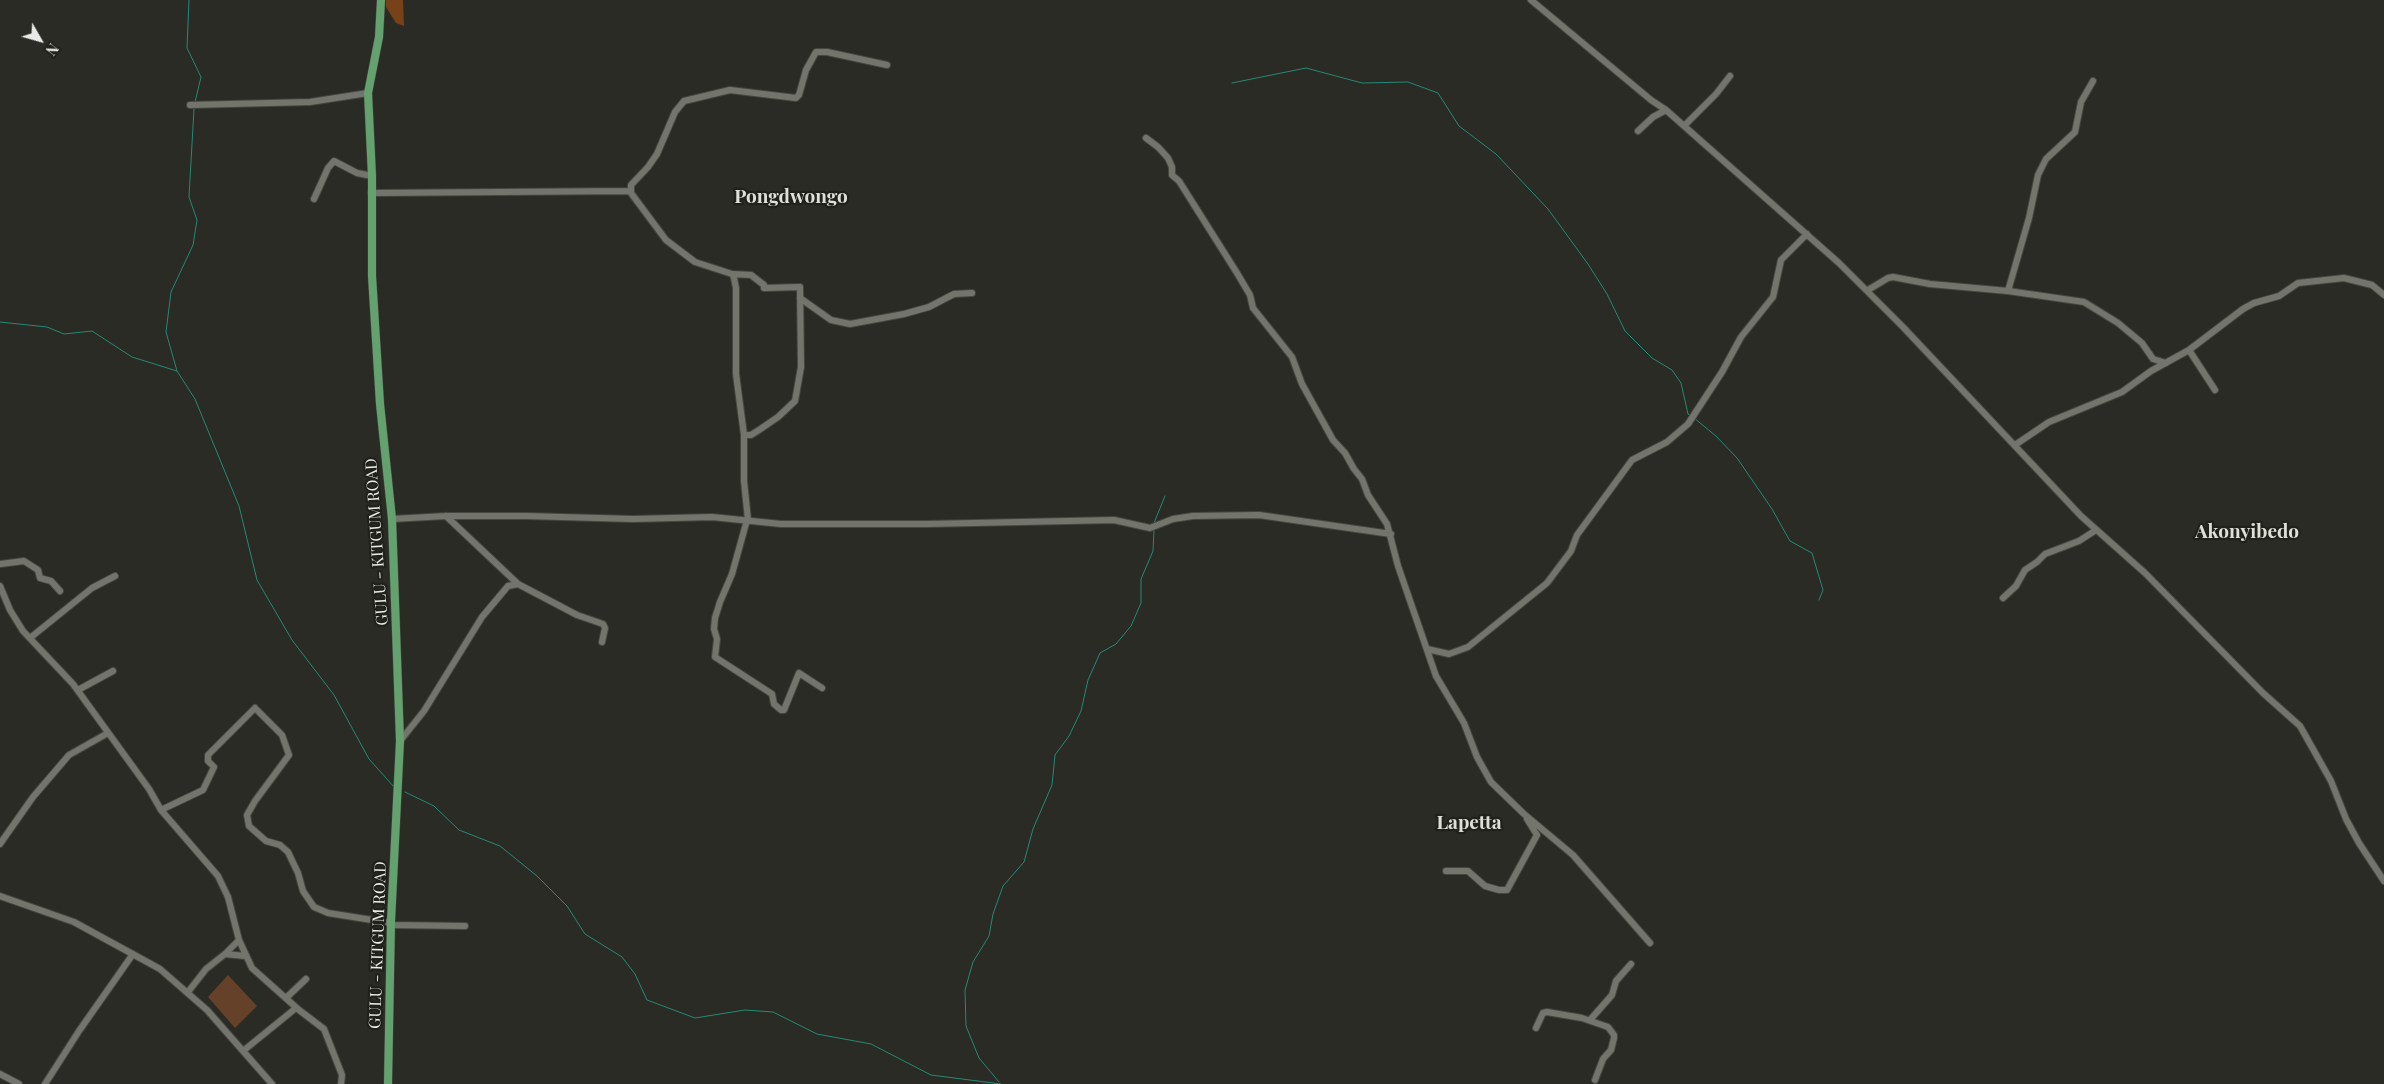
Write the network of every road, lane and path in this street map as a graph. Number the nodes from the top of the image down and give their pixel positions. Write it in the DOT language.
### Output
graph roads {
  1 [pos="381,0"];
  2 [pos="1531,0"];
  3 [pos="887,65"];
  4 [pos="1730,76"];
  5 [pos="2093,81"];
  6 [pos="368,93"];
  7 [pos="190,106"];
  8 [pos="1666,110"];
  9 [pos="1684,126"];
  10 [pos="1638,131"];
  11 [pos="1146,138"];
  12 [pos="372,176"];
  13 [pos="629,191"];
  14 [pos="371,193"];
  15 [pos="314,199"];
  16 [pos="1807,234"];
  17 [pos="732,274"];
  18 [pos="1868,290"];
  19 [pos="2008,291"];
  20 [pos="972,293"];
  21 [pos="2384,295"];
  22 [pos="800,298"];
  23 [pos="2189,350"];
  24 [pos="2155,360"];
  25 [pos="2166,363"];
  26 [pos="2151,371"];
  27 [pos="2215,390"];
  28 [pos="744,435"];
  29 [pos="2015,445"];
  30 [pos="446,516"];
  31 [pos="392,519"];
  32 [pos="748,520"];
  33 [pos="2096,530"];
  34 [pos="1391,534"];
  35 [pos="0,564"];
  36 [pos="115,576"];
  37 [pos="518,584"];
  38 [pos="0,586"];
  39 [pos="60,591"];
  40 [pos="2003,598"];
  41 [pos="30,638"];
  42 [pos="602,642"];
  43 [pos="1427,649"];
  44 [pos="113,671"];
  45 [pos="822,688"];
  46 [pos="78,690"];
  47 [pos="108,733"];
  48 [pos="400,741"];
  49 [pos="161,810"];
  50 [pos="1524,814"];
  51 [pos="0,844"];
  52 [pos="1446,872"];
  53 [pos="2384,881"];
  54 [pos="0,896"];
  55 [pos="391,924"];
  56 [pos="466,926"];
  57 [pos="239,940"];
  58 [pos="1650,943"];
  59 [pos="133,954"];
  60 [pos="225,954"];
  61 [pos="245,956"];
  62 [pos="1631,964"];
  63 [pos="306,979"];
  64 [pos="188,992"];
  65 [pos="286,998"];
  66 [pos="296,1008"];
  67 [pos="1590,1020"];
  68 [pos="1536,1028"];
  69 [pos="242,1051"];
  70 [pos="0,1074"];
  71 [pos="1595,1080"];
  72 [pos="268,1083"];
  73 [pos="18,1084"];
  74 [pos="45,1084"];
  75 [pos="340,1084"];
  76 [pos="388,1084"];
  1 -- 6 [label="main road, GULU - KITGUM ROAD"];
  2 -- 8 [label="street"];
  3 -- 13 [label="street"];
  4 -- 9 [label="street"];
  5 -- 19 [label="street"];
  6 -- 7 [label="street"];
  6 -- 12 [label="main road, GULU - KITGUM ROAD"];
  8 -- 9 [label="street"];
  8 -- 10 [label="street"];
  9 -- 16 [label="street"];
  11 -- 34 [label="street"];
  12 -- 14 [label="main road, GULU - KITGUM ROAD"];
  12 -- 15 [label="street"];
  13 -- 14 [label="street"];
  13 -- 17 [label="street"];
  14 -- 31 [label="main road, GULU - KITGUM ROAD"];
  16 -- 18 [label="street"];
  16 -- 43 [label="street"];
  17 -- 22 [label="street"];
  17 -- 28 [label="street"];
  18 -- 19 [label="street"];
  18 -- 29 [label="street"];
  19 -- 24 [label="street"];
  20 -- 22 [label="street"];
  21 -- 23 [label="street"];
  22 -- 28 [label="street"];
  23 -- 25 [label="street"];
  23 -- 27 [label="street"];
  24 -- 25 [label="street"];
  24 -- 26 [label="street"];
  25 -- 26 [label="street"];
  26 -- 29 [label="street"];
  28 -- 32 [label="street"];
  29 -- 33 [label="street"];
  30 -- 31 [label="street"];
  30 -- 32 [label="street"];
  30 -- 37 [label="street"];
  31 -- 48 [label="main road, GULU - KITGUM ROAD"];
  32 -- 34 [label="street"];
  32 -- 45 [label="street"];
  33 -- 40 [label="street"];
  33 -- 53 [label="street"];
  34 -- 43 [label="street"];
  35 -- 39 [label="street"];
  36 -- 41 [label="street"];
  37 -- 42 [label="street"];
  37 -- 48 [label="street"];
  38 -- 41 [label="street"];
  41 -- 46 [label="street"];
  43 -- 50 [label="street"];
  44 -- 46 [label="street"];
  46 -- 47 [label="street"];
  47 -- 49 [label="street"];
  47 -- 51 [label="street"];
  48 -- 55 [label="main road, GULU - KITGUM ROAD"];
  49 -- 55 [label="street"];
  49 -- 57 [label="street"];
  50 -- 52 [label="street"];
  50 -- 58 [label="street"];
  54 -- 59 [label="street"];
  55 -- 56 [label="street"];
  55 -- 76 [label="main road, GULU - KITGUM ROAD"];
  57 -- 60 [label="street"];
  57 -- 61 [label="street"];
  59 -- 64 [label="street"];
  59 -- 74 [label="street"];
  60 -- 61 [label="street"];
  60 -- 64 [label="street"];
  61 -- 65 [label="street"];
  62 -- 67 [label="street"];
  63 -- 65 [label="street"];
  64 -- 69 [label="street"];
  65 -- 66 [label="street"];
  66 -- 69 [label="street"];
  66 -- 75 [label="street"];
  67 -- 68 [label="street"];
  67 -- 71 [label="street"];
  69 -- 72 [label="street"];
  70 -- 73 [label="street"];
}
